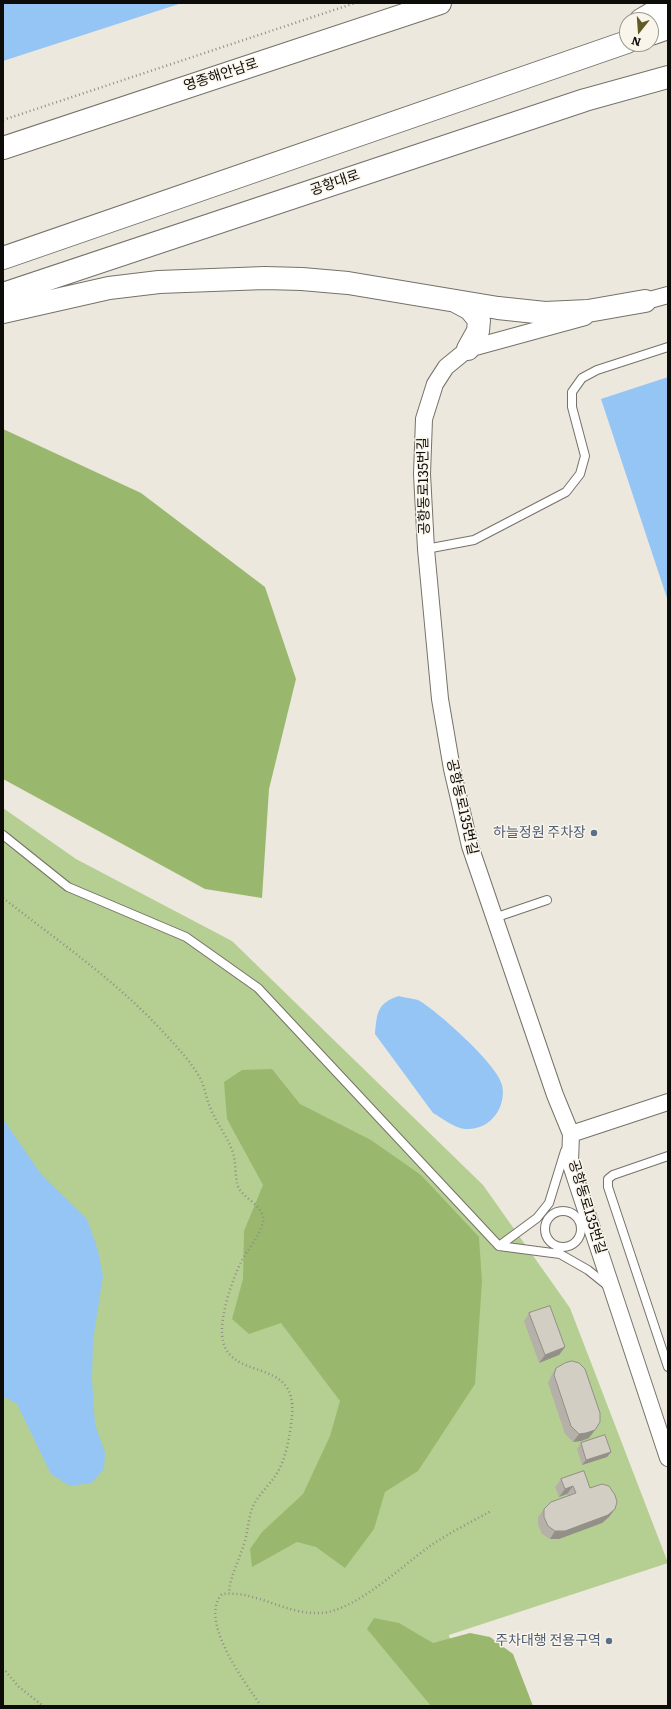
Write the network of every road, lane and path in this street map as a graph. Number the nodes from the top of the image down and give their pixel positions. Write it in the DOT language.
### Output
graph roads {
  1 [pos="355,3"];
  2 [pos="440,3"];
  3 [pos="668,4"];
  4 [pos="654,12"];
  5 [pos="619,33"];
  6 [pos="619,45"];
  7 [pos="569,62"];
  8 [pos="668,77"];
  9 [pos="3,120"];
  10 [pos="3,148"];
  11 [pos="3,258"];
  12 [pos="3,294"];
  13 [pos="668,295"];
  14 [pos="452,300"];
  15 [pos="645,301"];
  16 [pos="3,312"];
  17 [pos="668,347"];
  18 [pos="468,349"];
  19 [pos="426,549"];
  20 [pos="3,835"];
  21 [pos="3,898"];
  22 [pos="547,900"];
  23 [pos="494,918"];
  24 [pos="668,1102"];
  25 [pos="571,1134"];
  26 [pos="668,1156"];
  27 [pos="546,1213"];
  28 [pos="585,1221"];
  29 [pos="499,1246"];
  30 [pos="561,1251"];
  31 [pos="612,1289"];
  32 [pos="668,1367"];
  33 [pos="668,1458"];
  34 [pos="491,1511"];
  35 [pos="229,1593"];
  36 [pos="3,1668"];
  37 [pos="43,1706"];
  38 [pos="261,1706"];
  1 -- 9 [label="path"];
  2 -- 10 [label="main road, 영종해안남로"];
  3 -- 4 [label="main road"];
  5 -- 7 [label="main road"];
  6 -- 7 [label="main road"];
  7 -- 11 [label="main road"];
  8 -- 12 [label="main road, 공항대로"];
  13 -- 15 [label="street, 공항동로135번길"];
  14 -- 15 [label="main road"];
  14 -- 16 [label="main road"];
  14 -- 18 [label="main road"];
  15 -- 18 [label="street, 공항동로135번길"];
  17 -- 19 [label="lane"];
  18 -- 19 [label="street, 공항동로135번길"];
  19 -- 23 [label="street, 공항동로135번길"];
  20 -- 29 [label="lane"];
  21 -- 35 [label="path"];
  22 -- 23 [label="lane"];
  23 -- 25 [label="street, 공항동로135번길"];
  24 -- 25 [label="street"];
  25 -- 27 [label="lane"];
  25 -- 28 [label="street, 공항동로135번길"];
  26 -- 32 [label="lane"];
  27 -- 28 [label="lane"];
  27 -- 29 [label="lane"];
  27 -- 30 [label="lane"];
  28 -- 30 [label="lane"];
  28 -- 31 [label="street, 공항동로135번길"];
  29 -- 30 [label="lane"];
  30 -- 31 [label="lane"];
  31 -- 33 [label="street, 공항동로135번길"];
  34 -- 35 [label="path"];
  35 -- 38 [label="path"];
  36 -- 37 [label="path"];
}
